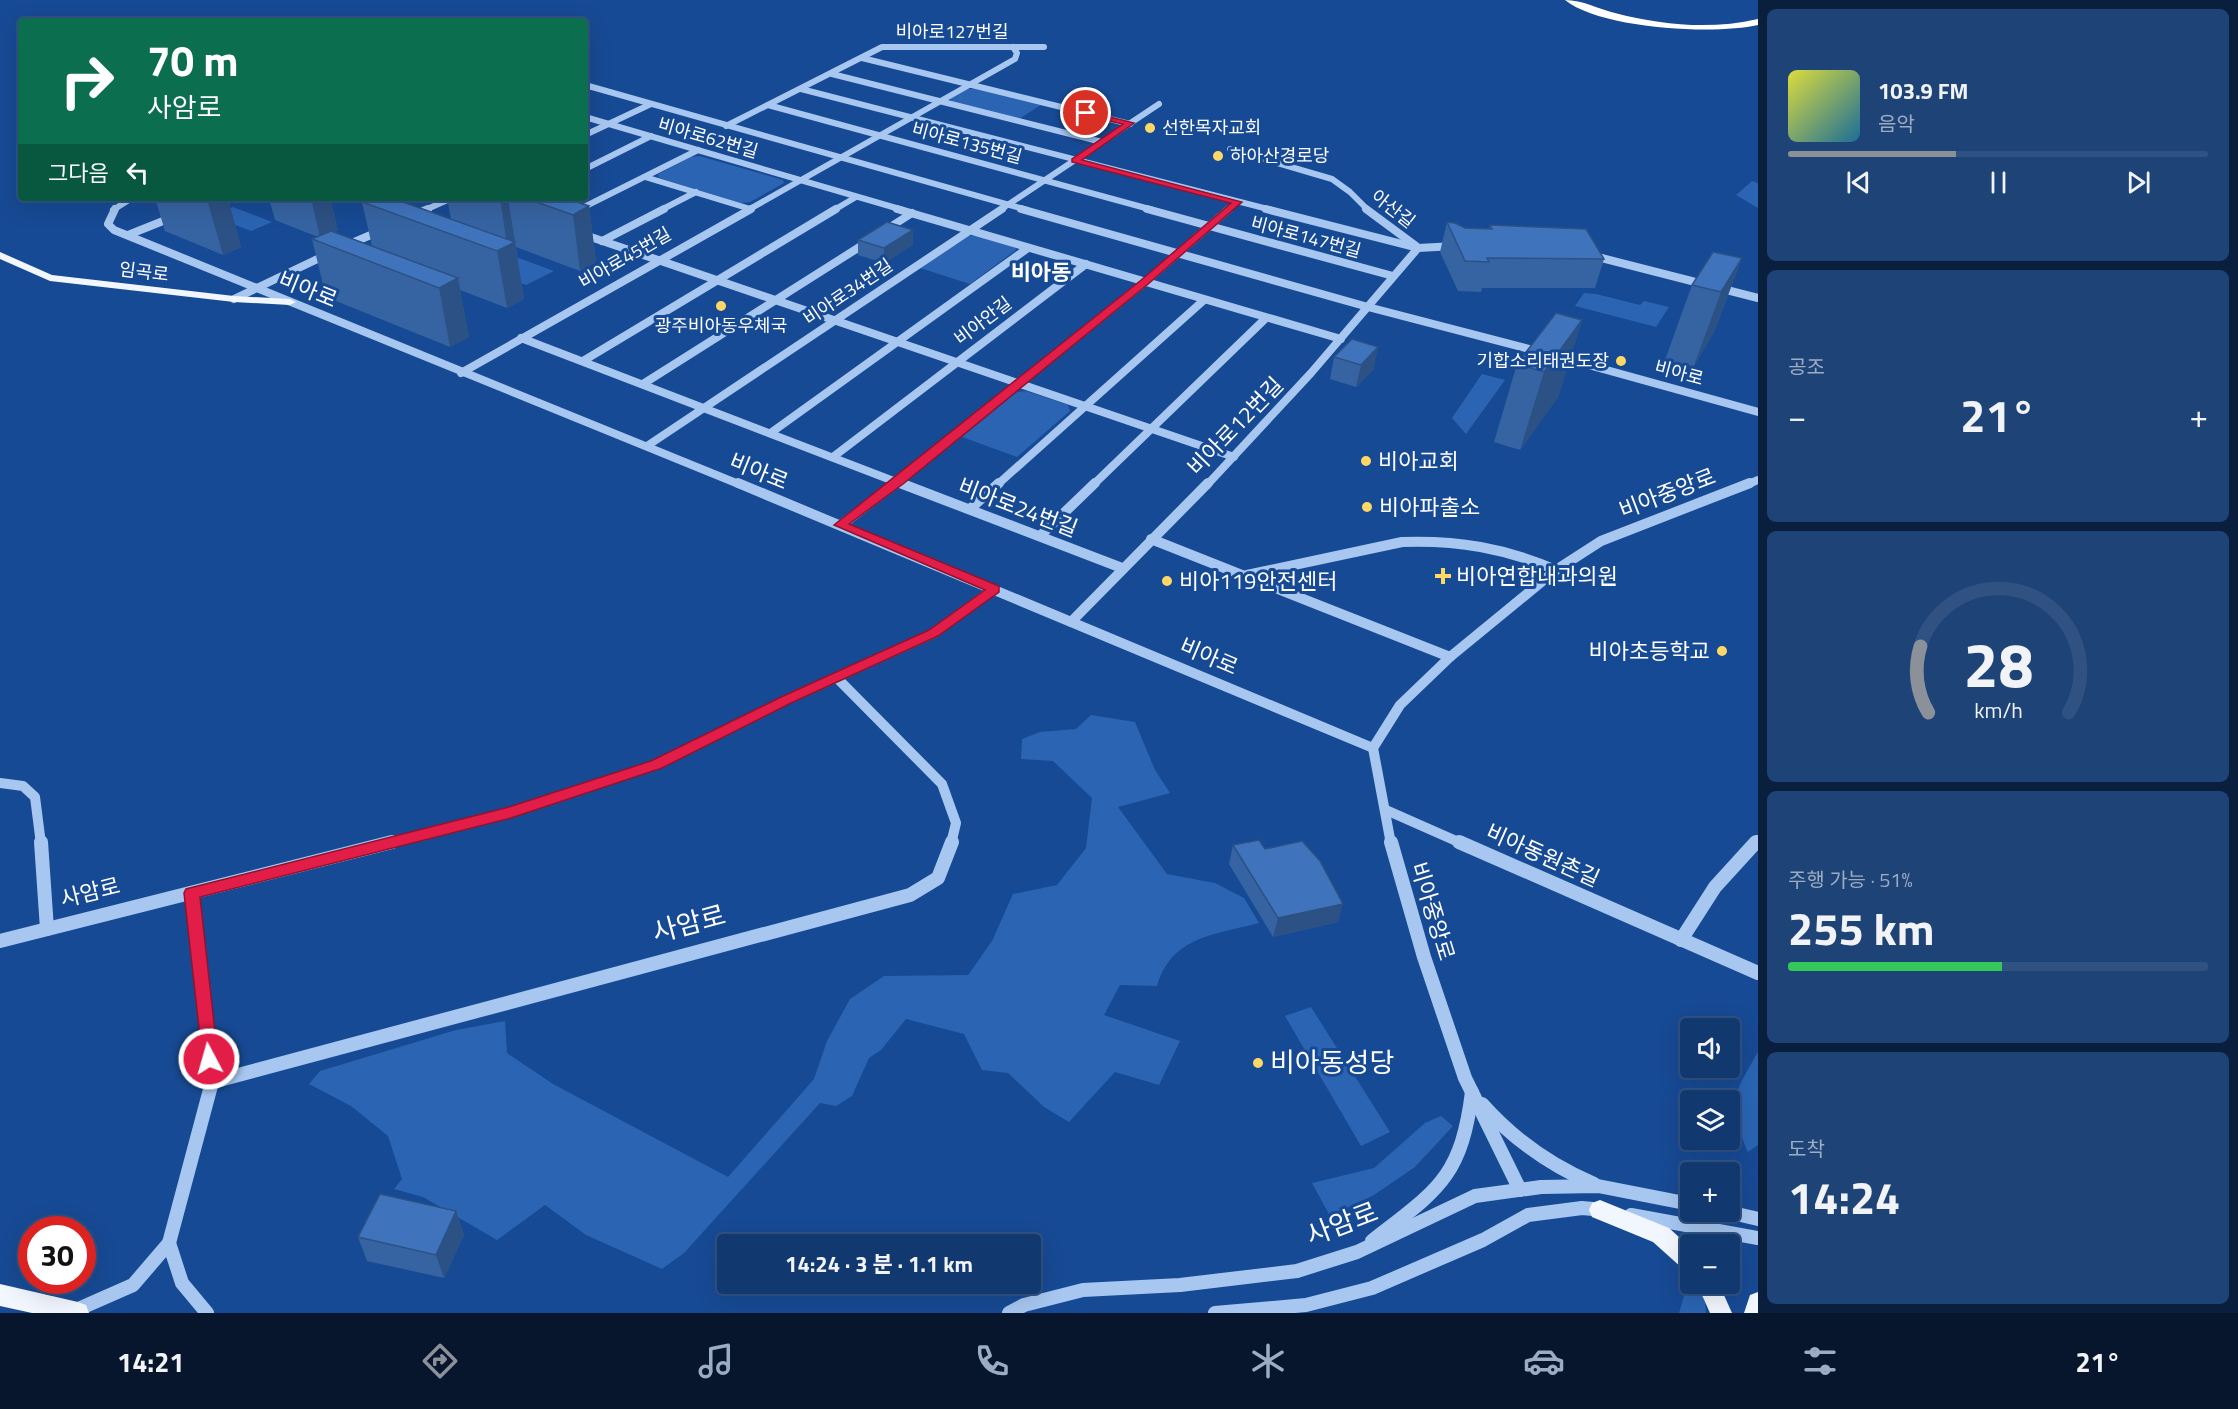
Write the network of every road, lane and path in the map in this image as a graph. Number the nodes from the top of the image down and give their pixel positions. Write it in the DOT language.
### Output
graph roads {
  1 [pos="1570,0"];
  2 [pos="1582,0"];
  3 [pos="1758,16"];
  4 [pos="1758,22"];
  5 [pos="1012,47"];
  6 [pos="1044,47"];
  7 [pos="862,58"];
  8 [pos="832,74"];
  9 [pos="967,85"];
  10 [pos="588,86"];
  11 [pos="801,89"];
  12 [pos="940,101"];
  13 [pos="651,104"];
  14 [pos="1159,104"];
  15 [pos="768,105"];
  16 [pos="588,118"];
  17 [pos="910,118"];
  18 [pos="1130,123"];
  19 [pos="608,124"];
  20 [pos="726,126"];
  21 [pos="588,134"];
  22 [pos="880,135"];
  23 [pos="651,136"];
  24 [pos="1102,142"];
  25 [pos="1230,148"];
  26 [pos="698,150"];
  27 [pos="840,157"];
  28 [pos="1075,160"];
  29 [pos="588,167"];
  30 [pos="645,177"];
  31 [pos="799,180"];
  32 [pos="1046,181"];
  33 [pos="696,192"];
  34 [pos="856,197"];
  35 [pos="127,201"];
  36 [pos="445,201"];
  37 [pos="1237,202"];
  38 [pos="1009,205"];
  39 [pos="747,208"];
  40 [pos="182,213"];
  41 [pos="912,213"];
  42 [pos="573,214"];
  43 [pos="402,220"];
  44 [pos="393,225"];
  45 [pos="1210,226"];
  46 [pos="970,230"];
  47 [pos="572,231"];
  48 [pos="128,235"];
  49 [pos="603,241"];
  50 [pos="1465,247"];
  51 [pos="1028,248"];
  52 [pos="1418,248"];
  53 [pos="1179,252"];
  54 [pos="1579,252"];
  55 [pos="0,255"];
  56 [pos="657,259"];
  57 [pos="1086,264"];
  58 [pos="1393,276"];
  59 [pos="719,280"];
  60 [pos="1144,283"];
  61 [pos="256,289"];
  62 [pos="1758,298"];
  63 [pos="777,299"];
  64 [pos="234,300"];
  65 [pos="1204,300"];
  66 [pos="290,302"];
  67 [pos="1368,307"];
  68 [pos="1266,318"];
  69 [pos="837,320"];
  70 [pos="521,338"];
  71 [pos="1341,339"];
  72 [pos="898,340"];
  73 [pos="583,361"];
  74 [pos="957,361"];
  75 [pos="461,373"];
  76 [pos="1018,382"];
  77 [pos="643,384"];
  78 [pos="1084,405"];
  79 [pos="706,407"];
  80 [pos="1758,412"];
  81 [pos="1151,427"];
  82 [pos="772,432"];
  83 [pos="647,446"];
  84 [pos="833,457"];
  85 [pos="1234,457"];
  86 [pos="1758,480"];
  87 [pos="899,481"];
  88 [pos="970,509"];
  89 [pos="840,525"];
  90 [pos="1040,536"];
  91 [pos="1151,539"];
  92 [pos="1122,568"];
  93 [pos="1556,570"];
  94 [pos="1247,575"];
  95 [pos="994,589"];
  96 [pos="1071,622"];
  97 [pos="1450,657"];
  98 [pos="837,678"];
  99 [pos="1373,748"];
  100 [pos="0,783"];
  101 [pos="1386,810"];
  102 [pos="1758,840"];
  103 [pos="192,893"];
  104 [pos="47,929"];
  105 [pos="1681,940"];
  106 [pos="0,941"];
  107 [pos="1758,973"];
  108 [pos="212,1083"];
  109 [pos="1472,1092"];
  110 [pos="1598,1186"];
  111 [pos="1520,1190"];
  112 [pos="1680,1202"];
  113 [pos="1600,1210"];
  114 [pos="1740,1215"];
  115 [pos="1758,1219"];
  116 [pos="1758,1238"];
  117 [pos="168,1243"];
  118 [pos="1357,1252"];
  119 [pos="1680,1252"];
  120 [pos="1712,1294"];
  121 [pos="0,1295"];
  122 [pos="1758,1303"];
  123 [pos="75,1312"];
  124 [pos="207,1313"];
  125 [pos="1010,1313"];
  126 [pos="1215,1313"];
  127 [pos="1721,1313"];
  128 [pos="1755,1313"];
  1 -- 4 [label="highway"];
  2 -- 3 [label="highway"];
  5 -- 6 [label="street, 비아로127번길"];
  5 -- 7 [label="street, 비아로127번길"];
  5 -- 9 [label="street, 비아로135번길"];
  7 -- 8 [label="street, 비아로127번길"];
  7 -- 9 [label="street, 비아로127번길"];
  8 -- 11 [label="street, 비아로127번길"];
  8 -- 12 [label="street"];
  9 -- 12 [label="street, 비아로135번길"];
  9 -- 18 [label="street"];
  10 -- 13 [label="street, 비아로"];
  11 -- 15 [label="street, 비아로127번길"];
  11 -- 17 [label="street"];
  12 -- 17 [label="street, 비아로135번길"];
  12 -- 24 [label="street, 비아로135번길"];
  13 -- 19 [label="street, 비아로62번길"];
  13 -- 20 [label="street, 비아로"];
  14 -- 18 [label="street"];
  15 -- 20 [label="street, 비아로127번길"];
  15 -- 22 [label="street"];
  16 -- 19 [label="street"];
  17 -- 22 [label="street, 비아로135번길"];
  17 -- 28 [label="street, 비아로135번길"];
  18 -- 24 [label="street"];
  19 -- 21 [label="street, 비아로62번길"];
  19 -- 23 [label="street, 비아로62번길"];
  20 -- 27 [label="street, 비아로"];
  22 -- 27 [label="street, 비아로135번길"];
  22 -- 32 [label="street, 비아로135번길"];
  23 -- 26 [label="street, 비아로62번길"];
  23 -- 29 [label="street"];
  24 -- 28 [label="street"];
  25 -- 52 [label="street, 아산길"];
  26 -- 30 [label="street"];
  26 -- 31 [label="street, 비아로62번길"];
  27 -- 31 [label="street, 비아로45번길"];
  27 -- 38 [label="street, 비아로"];
  28 -- 32 [label="street"];
  28 -- 37 [label="street, 비아로147번길"];
  30 -- 33 [label="street"];
  30 -- 42 [label="street"];
  31 -- 34 [label="street"];
  31 -- 39 [label="street, 비아로45번길"];
  32 -- 38 [label="street"];
  32 -- 45 [label="street, 비아로147번길"];
  33 -- 39 [label="street"];
  33 -- 49 [label="street"];
  34 -- 41 [label="street"];
  34 -- 59 [label="street"];
  35 -- 48 [label="street, 비아로"];
  36 -- 43 [label="street"];
  37 -- 45 [label="street, 비아로147번길"];
  37 -- 52 [label="street, 비아로147번길"];
  38 -- 46 [label="street, 비아로34번길"];
  38 -- 53 [label="street, 비아로"];
  39 -- 56 [label="street, 비아로45번길"];
  40 -- 48 [label="street"];
  41 -- 46 [label="street"];
  41 -- 63 [label="street"];
  44 -- 61 [label="street"];
  45 -- 53 [label="street, 비아로147번길"];
  45 -- 58 [label="street, 비아로147번길"];
  46 -- 51 [label="street"];
  46 -- 69 [label="street, 비아로34번길"];
  47 -- 49 [label="street, 비아안길"];
  48 -- 61 [label="street, 비아로"];
  49 -- 56 [label="street, 비아안길"];
  50 -- 52 [label="street, 아산길"];
  51 -- 57 [label="street"];
  51 -- 72 [label="street, 비아안길"];
  52 -- 58 [label="street, 비아로12번길"];
  53 -- 60 [label="street"];
  53 -- 67 [label="street, 비아로"];
  54 -- 62 [label="street"];
  55 -- 64 [label="main road, 임곡로"];
  56 -- 59 [label="street, 비아안길"];
  56 -- 70 [label="street, 비아로45번길"];
  57 -- 60 [label="street"];
  57 -- 74 [label="street, 비아안길"];
  58 -- 67 [label="street, 비아로12번길"];
  59 -- 63 [label="street, 비아안길"];
  59 -- 73 [label="street"];
  60 -- 65 [label="street"];
  60 -- 76 [label="street"];
  61 -- 64 [label="street"];
  61 -- 66 [label="street, 비아로"];
  63 -- 69 [label="street, 비아안길"];
  63 -- 77 [label="street"];
  64 -- 66 [label="main road, 임곡로"];
  65 -- 68 [label="street"];
  65 -- 78 [label="street"];
  66 -- 75 [label="street, 비아로"];
  67 -- 71 [label="street, 비아로12번길"];
  67 -- 80 [label="street, 비아로"];
  68 -- 71 [label="street"];
  68 -- 81 [label="street"];
  69 -- 72 [label="street, 비아안길"];
  69 -- 79 [label="street, 비아로34번길"];
  70 -- 73 [label="street"];
  70 -- 75 [label="street, 비아로45번길"];
  71 -- 85 [label="street, 비아로12번길"];
  72 -- 74 [label="street, 비아안길"];
  72 -- 82 [label="street, 비아안길"];
  73 -- 77 [label="street"];
  74 -- 76 [label="street, 비아안길"];
  74 -- 84 [label="street, 비아안길"];
  75 -- 83 [label="street, 비아로"];
  76 -- 78 [label="street, 비아안길"];
  76 -- 87 [label="street"];
  77 -- 79 [label="street"];
  78 -- 81 [label="street, 비아안길"];
  78 -- 88 [label="street"];
  79 -- 82 [label="street"];
  79 -- 83 [label="street, 비아로34번길"];
  81 -- 85 [label="street, 비아안길"];
  81 -- 90 [label="street"];
  82 -- 84 [label="street"];
  83 -- 89 [label="street, 비아로"];
  84 -- 87 [label="street"];
  85 -- 91 [label="street, 비아로12번길"];
  86 -- 93 [label="street, 비아중앙로"];
  87 -- 88 [label="street, 비아로24번길"];
  87 -- 89 [label="street"];
  88 -- 90 [label="street, 비아로24번길"];
  89 -- 95 [label="street, 비아로"];
  90 -- 92 [label="street, 비아로24번길"];
  91 -- 92 [label="street, 비아로12번길"];
  91 -- 94 [label="street"];
  92 -- 96 [label="street, 비아로12번길"];
  93 -- 94 [label="street"];
  93 -- 97 [label="street, 비아중앙로"];
  94 -- 97 [label="street"];
  95 -- 96 [label="street, 비아로"];
  95 -- 98 [label="street, 사암로"];
  96 -- 99 [label="street, 비아로"];
  97 -- 99 [label="street, 비아중앙로"];
  98 -- 103 [label="street, 사암로"];
  98 -- 108 [label="street, 사암로"];
  99 -- 101 [label="street, 비아중앙로"];
  100 -- 104 [label="street"];
  101 -- 105 [label="street, 비아동원촌길"];
  101 -- 109 [label="street, 비아중앙로"];
  102 -- 105 [label="street"];
  103 -- 104 [label="street, 사암로"];
  103 -- 108 [label="street"];
  104 -- 106 [label="street, 사암로"];
  105 -- 107 [label="street, 비아동원촌길"];
  108 -- 117 [label="street"];
  109 -- 110 [label="street"];
  109 -- 111 [label="street, 비아중앙로"];
  109 -- 118 [label="street"];
  110 -- 111 [label="street, 사암로"];
  110 -- 112 [label="street, 사암로"];
  111 -- 118 [label="street, 사암로"];
  113 -- 116 [label="street"];
  113 -- 119 [label="main road"];
  113 -- 126 [label="street"];
  114 -- 115 [label="street"];
  117 -- 123 [label="street"];
  117 -- 124 [label="street"];
  118 -- 125 [label="street, 사암로"];
  120 -- 127 [label="main road"];
  121 -- 123 [label="main road"];
  122 -- 128 [label="main road"];
}
